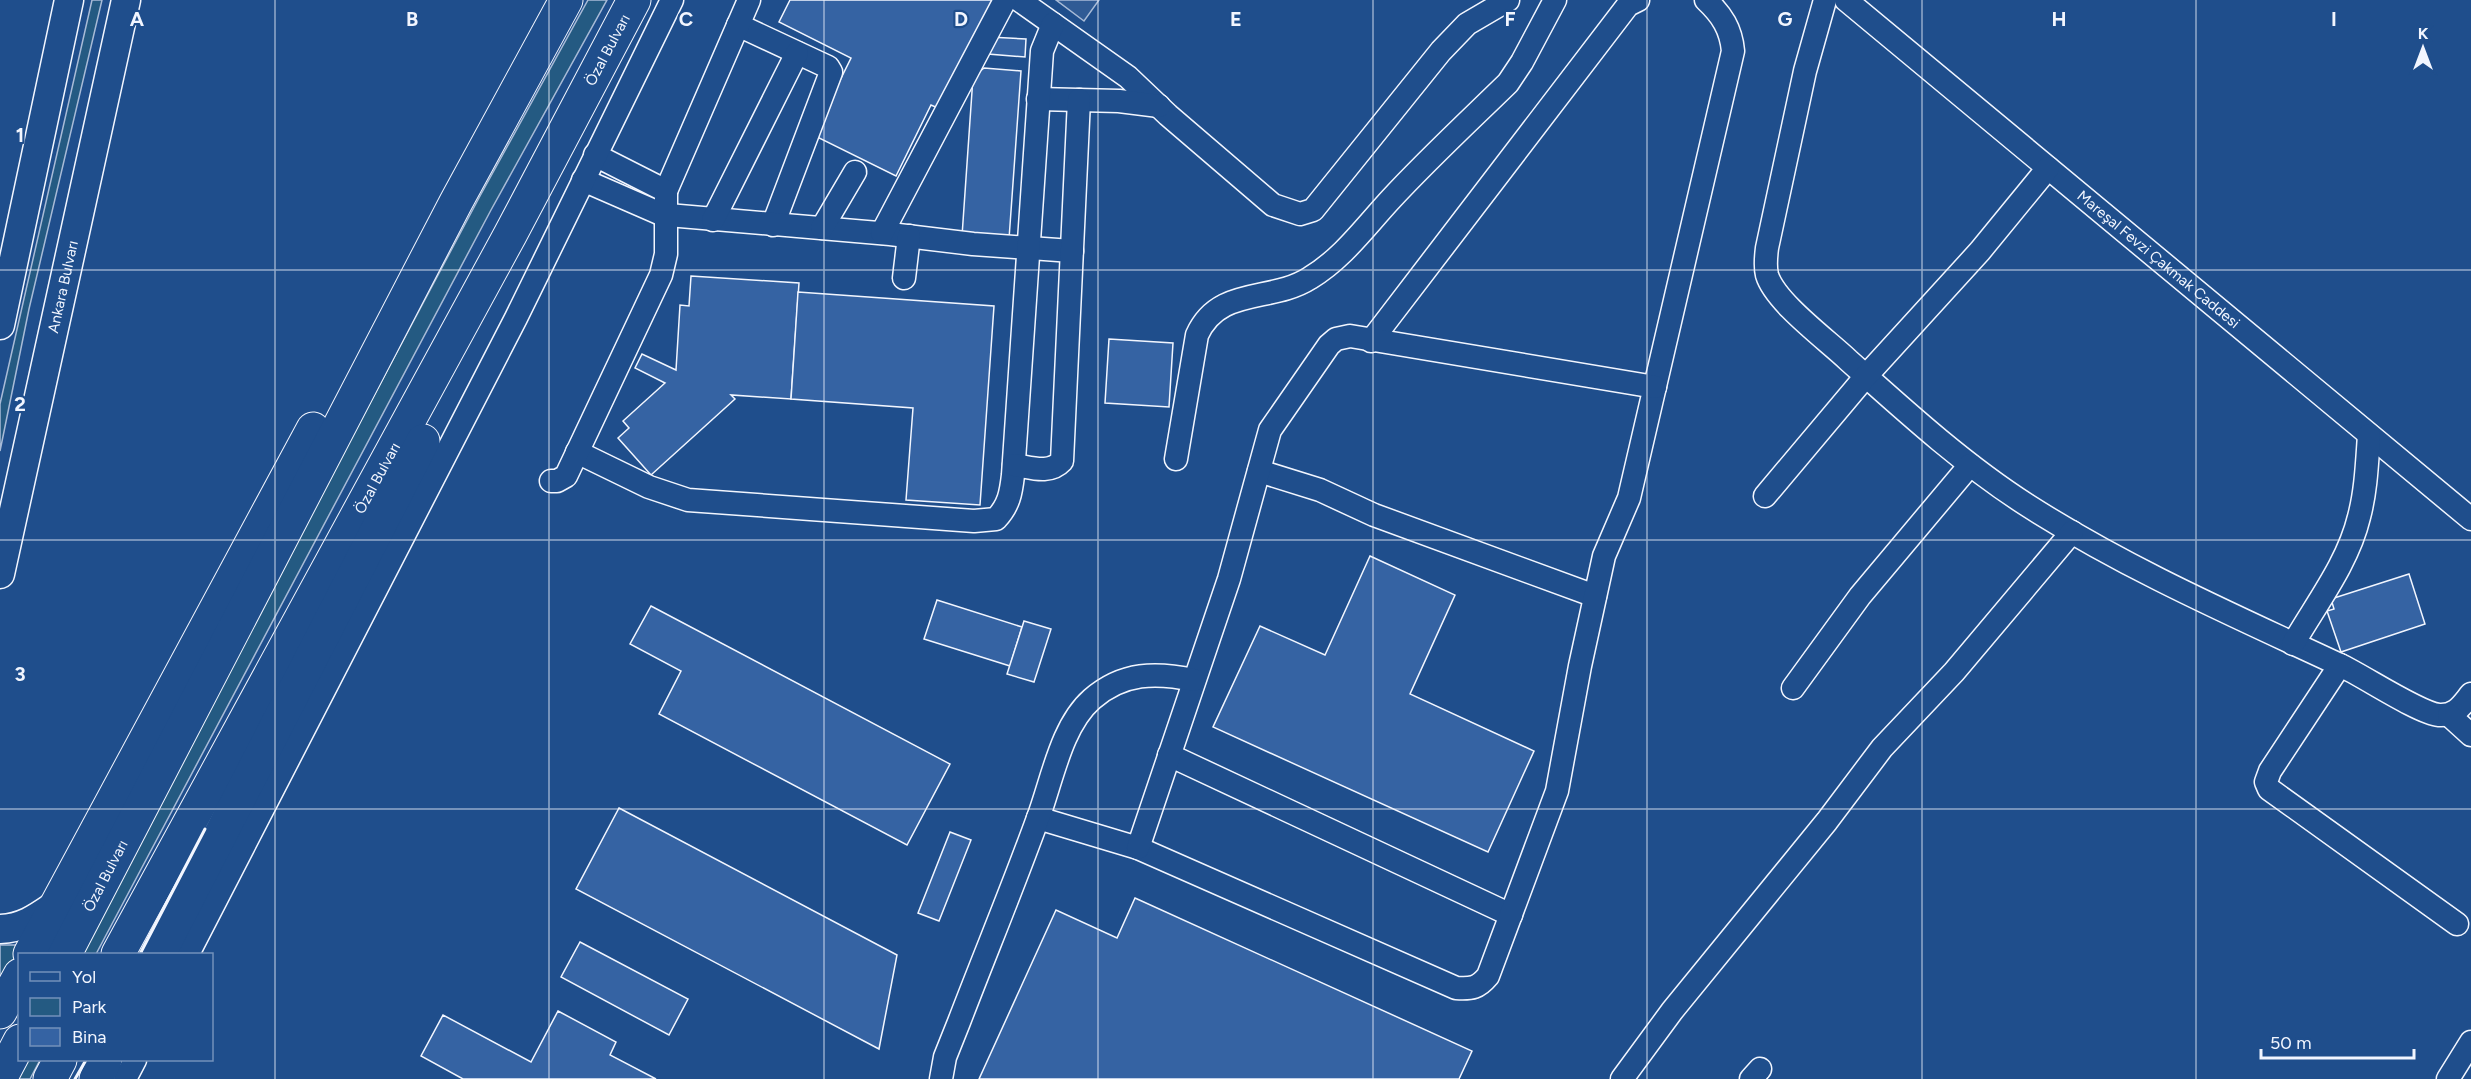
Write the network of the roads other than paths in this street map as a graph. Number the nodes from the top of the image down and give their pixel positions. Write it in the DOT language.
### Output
graph roads {
  1 [pos="68,0"];
  2 [pos="126,0"];
  3 [pos="566,0"];
  4 [pos="634,0"];
  5 [pos="672,0"];
  6 [pos="749,0"];
  7 [pos="1005,0"];
  8 [pos="1019,0"];
  9 [pos="1508,0"];
  10 [pos="1555,0"];
  11 [pos="1638,0"];
  12 [pos="1706,0"];
  13 [pos="1825,0"];
  14 [pos="1846,0"];
  15 [pos="1053,24"];
  16 [pos="738,25"];
  17 [pos="797,53"];
  18 [pos="1038,99"];
  19 [pos="1079,100"];
  20 [pos="1159,106"];
  21 [pos="596,155"];
  22 [pos="2048,168"];
  23 [pos="855,172"];
  24 [pos="584,180"];
  25 [pos="666,191"];
  26 [pos="456,202"];
  27 [pos="668,216"];
  28 [pos="713,220"];
  29 [pos="772,225"];
  30 [pos="822,228"];
  31 [pos="882,233"];
  32 [pos="510,235"];
  33 [pos="909,236"];
  34 [pos="1028,248"];
  35 [pos="1072,251"];
  36 [pos="904,278"];
  37 [pos="0,325"];
  38 [pos="1371,341"];
  39 [pos="1866,376"];
  40 [pos="1655,387"];
  41 [pos="2369,435"];
  42 [pos="577,452"];
  43 [pos="1176,459"];
  44 [pos="1014,465"];
  45 [pos="1970,465"];
  46 [pos="1259,471"];
  47 [pos="551,480"];
  48 [pos="1765,496"];
  49 [pos="2471,519"];
  50 [pos="2072,532"];
  51 [pos="0,574"];
  52 [pos="1595,596"];
  53 [pos="2293,644"];
  54 [pos="2340,665"];
  55 [pos="1194,680"];
  56 [pos="1793,688"];
  57 [pos="2471,694"];
  58 [pos="2449,715"];
  59 [pos="2471,735"];
  60 [pos="1169,755"];
  61 [pos="1038,818"];
  62 [pos="1138,848"];
  63 [pos="57,904"];
  64 [pos="1511,915"];
  65 [pos="2457,924"];
  66 [pos="0,929"];
  67 [pos="31,953"];
  68 [pos="66,953"];
  69 [pos="119,953"];
  70 [pos="160,953"];
  71 [pos="189,953"];
  72 [pos="18,979"];
  73 [pos="0,1012"];
  74 [pos="2471,1042"];
  75 [pos="18,1045"];
  76 [pos="59,1061"];
  77 [pos="104,1061"];
  78 [pos="134,1061"];
  79 [pos="0,1079"];
  80 [pos="50,1079"];
  81 [pos="96,1079"];
  82 [pos="125,1079"];
  83 [pos="941,1079"];
  84 [pos="1622,1079"];
  85 [pos="2448,1079"];
  1 -- 37 [label="main road"];
  2 -- 51 [label="main road, Ankara Bulvarı"];
  3 -- 26 [label="highway, Özal Bulvarı"];
  4 -- 32 [label="highway, Özal Bulvarı"];
  5 -- 21 [label="street"];
  6 -- 16 [label="street"];
  7 -- 31 [label="street"];
  8 -- 15 [label="street"];
  9 -- 20 [label="street"];
  10 -- 43 [label="street"];
  11 -- 38 [label="street"];
  12 -- 40 [label="street"];
  13 -- 39 [label="street"];
  14 -- 22 [label="street, Mareşal Fevzi Çakmak Caddesi"];
  15 -- 18 [label="street"];
  15 -- 20 [label="street"];
  16 -- 17 [label="street"];
  16 -- 25 [label="street"];
  17 -- 28 [label="street"];
  17 -- 29 [label="street"];
  18 -- 19 [label="street"];
  18 -- 34 [label="street"];
  19 -- 20 [label="street"];
  19 -- 35 [label="street"];
  21 -- 24 [label="street"];
  21 -- 25 [label="street"];
  22 -- 39 [label="street"];
  22 -- 41 [label="street, Mareşal Fevzi Çakmak Caddesi"];
  23 -- 30 [label="street"];
  24 -- 27 [label="street"];
  24 -- 71 [label="street"];
  25 -- 27 [label="street"];
  26 -- 63 [label="highway"];
  26 -- 68 [label="highway, Özal Bulvarı"];
  27 -- 28 [label="street"];
  27 -- 42 [label="street"];
  28 -- 29 [label="street"];
  29 -- 30 [label="street"];
  30 -- 31 [label="street"];
  31 -- 33 [label="street"];
  32 -- 69 [label="highway, Özal Bulvarı"];
  32 -- 70 [label="highway"];
  33 -- 34 [label="street"];
  33 -- 36 [label="street"];
  34 -- 35 [label="street"];
  34 -- 44 [label="street"];
  35 -- 44 [label="street"];
  38 -- 40 [label="street"];
  38 -- 46 [label="street"];
  39 -- 45 [label="street"];
  39 -- 48 [label="street"];
  40 -- 52 [label="street"];
  41 -- 49 [label="street, Mareşal Fevzi Çakmak Caddesi"];
  41 -- 53 [label="street"];
  42 -- 44 [label="street"];
  42 -- 47 [label="street"];
  45 -- 50 [label="street"];
  45 -- 56 [label="street"];
  46 -- 52 [label="street"];
  46 -- 55 [label="street"];
  50 -- 53 [label="street"];
  50 -- 84 [label="street"];
  52 -- 64 [label="street"];
  53 -- 54 [label="street"];
  54 -- 58 [label="street"];
  54 -- 65 [label="street"];
  55 -- 60 [label="street"];
  55 -- 61 [label="street"];
  57 -- 58 [label="street"];
  58 -- 59 [label="street"];
  60 -- 62 [label="street"];
  60 -- 64 [label="street"];
  61 -- 62 [label="street"];
  61 -- 83 [label="street"];
  62 -- 64 [label="street"];
  63 -- 66 [label="main road"];
  63 -- 67 [label="highway"];
  72 -- 73 [label="highway"];
  74 -- 85 [label="street"];
  75 -- 79 [label="highway"];
  76 -- 80 [label="highway"];
  77 -- 81 [label="highway"];
  78 -- 82 [label="street"];
}
